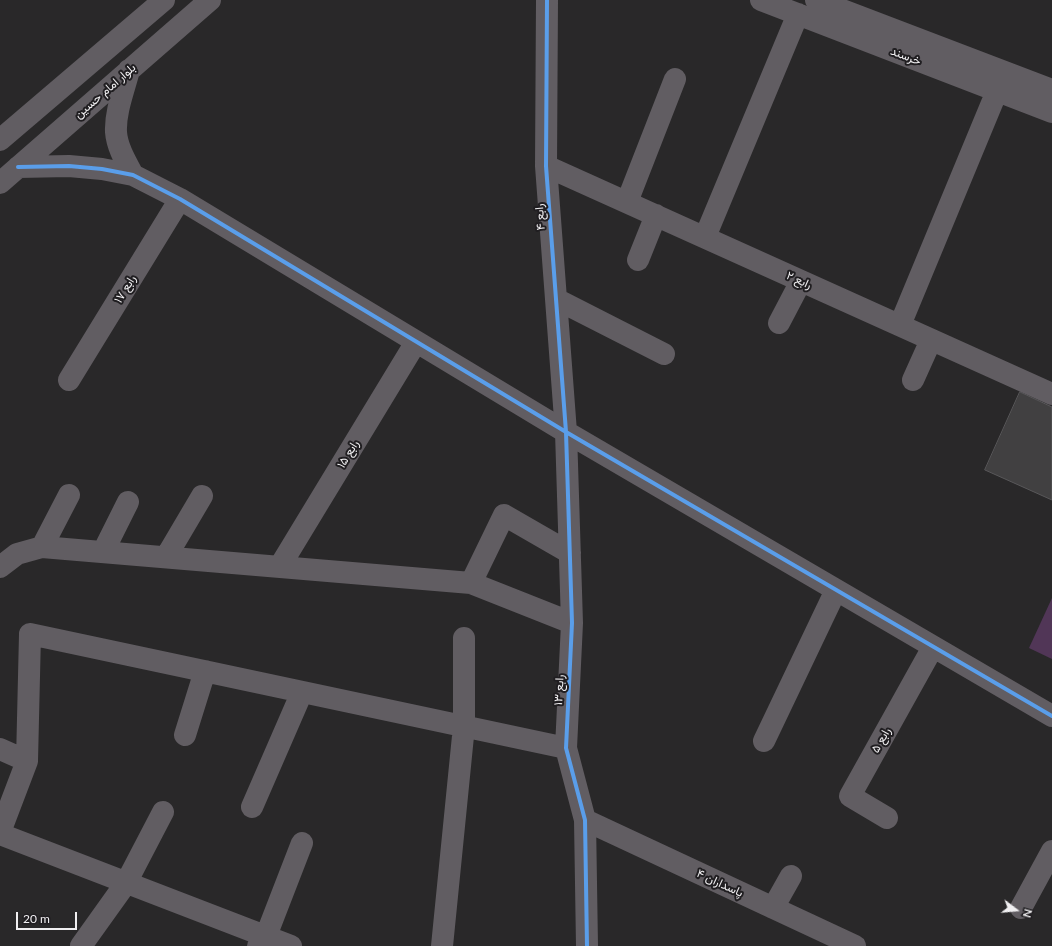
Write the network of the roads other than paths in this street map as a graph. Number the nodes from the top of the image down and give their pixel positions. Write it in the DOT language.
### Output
graph roads {
  1 [pos="164,0"];
  2 [pos="210,0"];
  3 [pos="547,0"];
  4 [pos="761,0"];
  5 [pos="816,0"];
  6 [pos="798,14"];
  7 [pos="129,70"];
  8 [pos="675,79"];
  9 [pos="1001,82"];
  10 [pos="1052,90"];
  11 [pos="1052,112"];
  12 [pos="0,140"];
  13 [pos="546,166"];
  14 [pos="18,167"];
  15 [pos="133,175"];
  16 [pos="0,182"];
  17 [pos="180,199"];
  18 [pos="626,202"];
  19 [pos="656,215"];
  20 [pos="705,237"];
  21 [pos="638,260"];
  22 [pos="801,281"];
  23 [pos="556,299"];
  24 [pos="779,323"];
  25 [pos="900,325"];
  26 [pos="931,340"];
  27 [pos="416,342"];
  28 [pos="664,354"];
  29 [pos="69,380"];
  30 [pos="913,380"];
  31 [pos="1052,394"];
  32 [pos="566,432"];
  33 [pos="69,495"];
  34 [pos="202,496"];
  35 [pos="128,502"];
  36 [pos="42,547"];
  37 [pos="102,552"];
  38 [pos="570,552"];
  39 [pos="166,557"];
  40 [pos="280,566"];
  41 [pos="0,567"];
  42 [pos="472,583"];
  43 [pos="836,590"];
  44 [pos="572,623"];
  45 [pos="464,638"];
  46 [pos="933,647"];
  47 [pos="205,671"];
  48 [pos="302,692"];
  49 [pos="1052,716"];
  50 [pos="464,726"];
  51 [pos="185,735"];
  52 [pos="764,741"];
  53 [pos="566,748"];
  54 [pos="0,749"];
  55 [pos="27,761"];
  56 [pos="252,807"];
  57 [pos="162,812"];
  58 [pos="887,818"];
  59 [pos="585,820"];
  60 [pos="0,833"];
  61 [pos="302,843"];
  62 [pos="1052,851"];
  63 [pos="791,876"];
  64 [pos="126,882"];
  65 [pos="773,908"];
  66 [pos="1022,908"];
  67 [pos="262,941"];
  68 [pos="81,946"];
  69 [pos="291,946"];
  70 [pos="442,946"];
  71 [pos="587,946"];
  72 [pos="853,946"];
  1 -- 12 [label="street"];
  2 -- 7 [label="street, بلوار امام حسین"];
  3 -- 13 [label="street, رابع ۴"];
  4 -- 6 [label="street, خرسند"];
  5 -- 9 [label="street, خرسند"];
  6 -- 9 [label="street, خرسند"];
  6 -- 20 [label="street"];
  7 -- 14 [label="street, بلوار امام حسین"];
  7 -- 15 [label="street"];
  8 -- 18 [label="street"];
  9 -- 10 [label="street, خرسند"];
  9 -- 11 [label="street, خرسند"];
  9 -- 25 [label="street"];
  13 -- 18 [label="street, رابع ۲"];
  13 -- 23 [label="street, رابع ۴"];
  14 -- 15 [label="street"];
  14 -- 16 [label="street, بلوار امام حسین"];
  15 -- 17 [label="street"];
  17 -- 27 [label="street"];
  17 -- 29 [label="street, رابع ۱۷"];
  18 -- 19 [label="street, رابع ۲"];
  19 -- 20 [label="street, رابع ۲"];
  19 -- 21 [label="street"];
  20 -- 22 [label="street, رابع ۲"];
  22 -- 24 [label="street"];
  22 -- 25 [label="street, رابع ۲"];
  23 -- 28 [label="street"];
  23 -- 32 [label="street, رابع ۴"];
  25 -- 26 [label="street, رابع ۲"];
  26 -- 30 [label="street"];
  26 -- 31 [label="street, رابع ۲"];
  27 -- 32 [label="street"];
  27 -- 40 [label="street, رابع ۱۵"];
  32 -- 38 [label="street, رابع ۱۳"];
  32 -- 43 [label="street"];
  33 -- 36 [label="street"];
  34 -- 39 [label="street"];
  35 -- 37 [label="street"];
  36 -- 37 [label="street"];
  36 -- 41 [label="street"];
  37 -- 39 [label="street"];
  38 -- 42 [label="street"];
  38 -- 44 [label="street, رابع ۱۳"];
  39 -- 40 [label="street"];
  40 -- 42 [label="street"];
  42 -- 44 [label="street"];
  43 -- 46 [label="street"];
  43 -- 52 [label="street"];
  44 -- 53 [label="street, رابع ۱۳"];
  45 -- 50 [label="street"];
  46 -- 49 [label="street"];
  46 -- 58 [label="street, رابع ۵"];
  47 -- 48 [label="street"];
  47 -- 51 [label="street"];
  47 -- 55 [label="street"];
  48 -- 50 [label="street"];
  48 -- 56 [label="street"];
  50 -- 53 [label="street"];
  50 -- 70 [label="street"];
  53 -- 59 [label="street, رابع ۱۳"];
  54 -- 55 [label="street"];
  55 -- 60 [label="street"];
  57 -- 64 [label="street"];
  59 -- 65 [label="street, پاسداران ۴"];
  59 -- 71 [label="street, رابع ۱۳"];
  60 -- 64 [label="street"];
  61 -- 67 [label="street"];
  62 -- 66 [label="street"];
  63 -- 65 [label="street"];
  64 -- 67 [label="street"];
  64 -- 68 [label="street"];
  65 -- 72 [label="street, پاسداران ۴"];
  67 -- 69 [label="street"];
}
